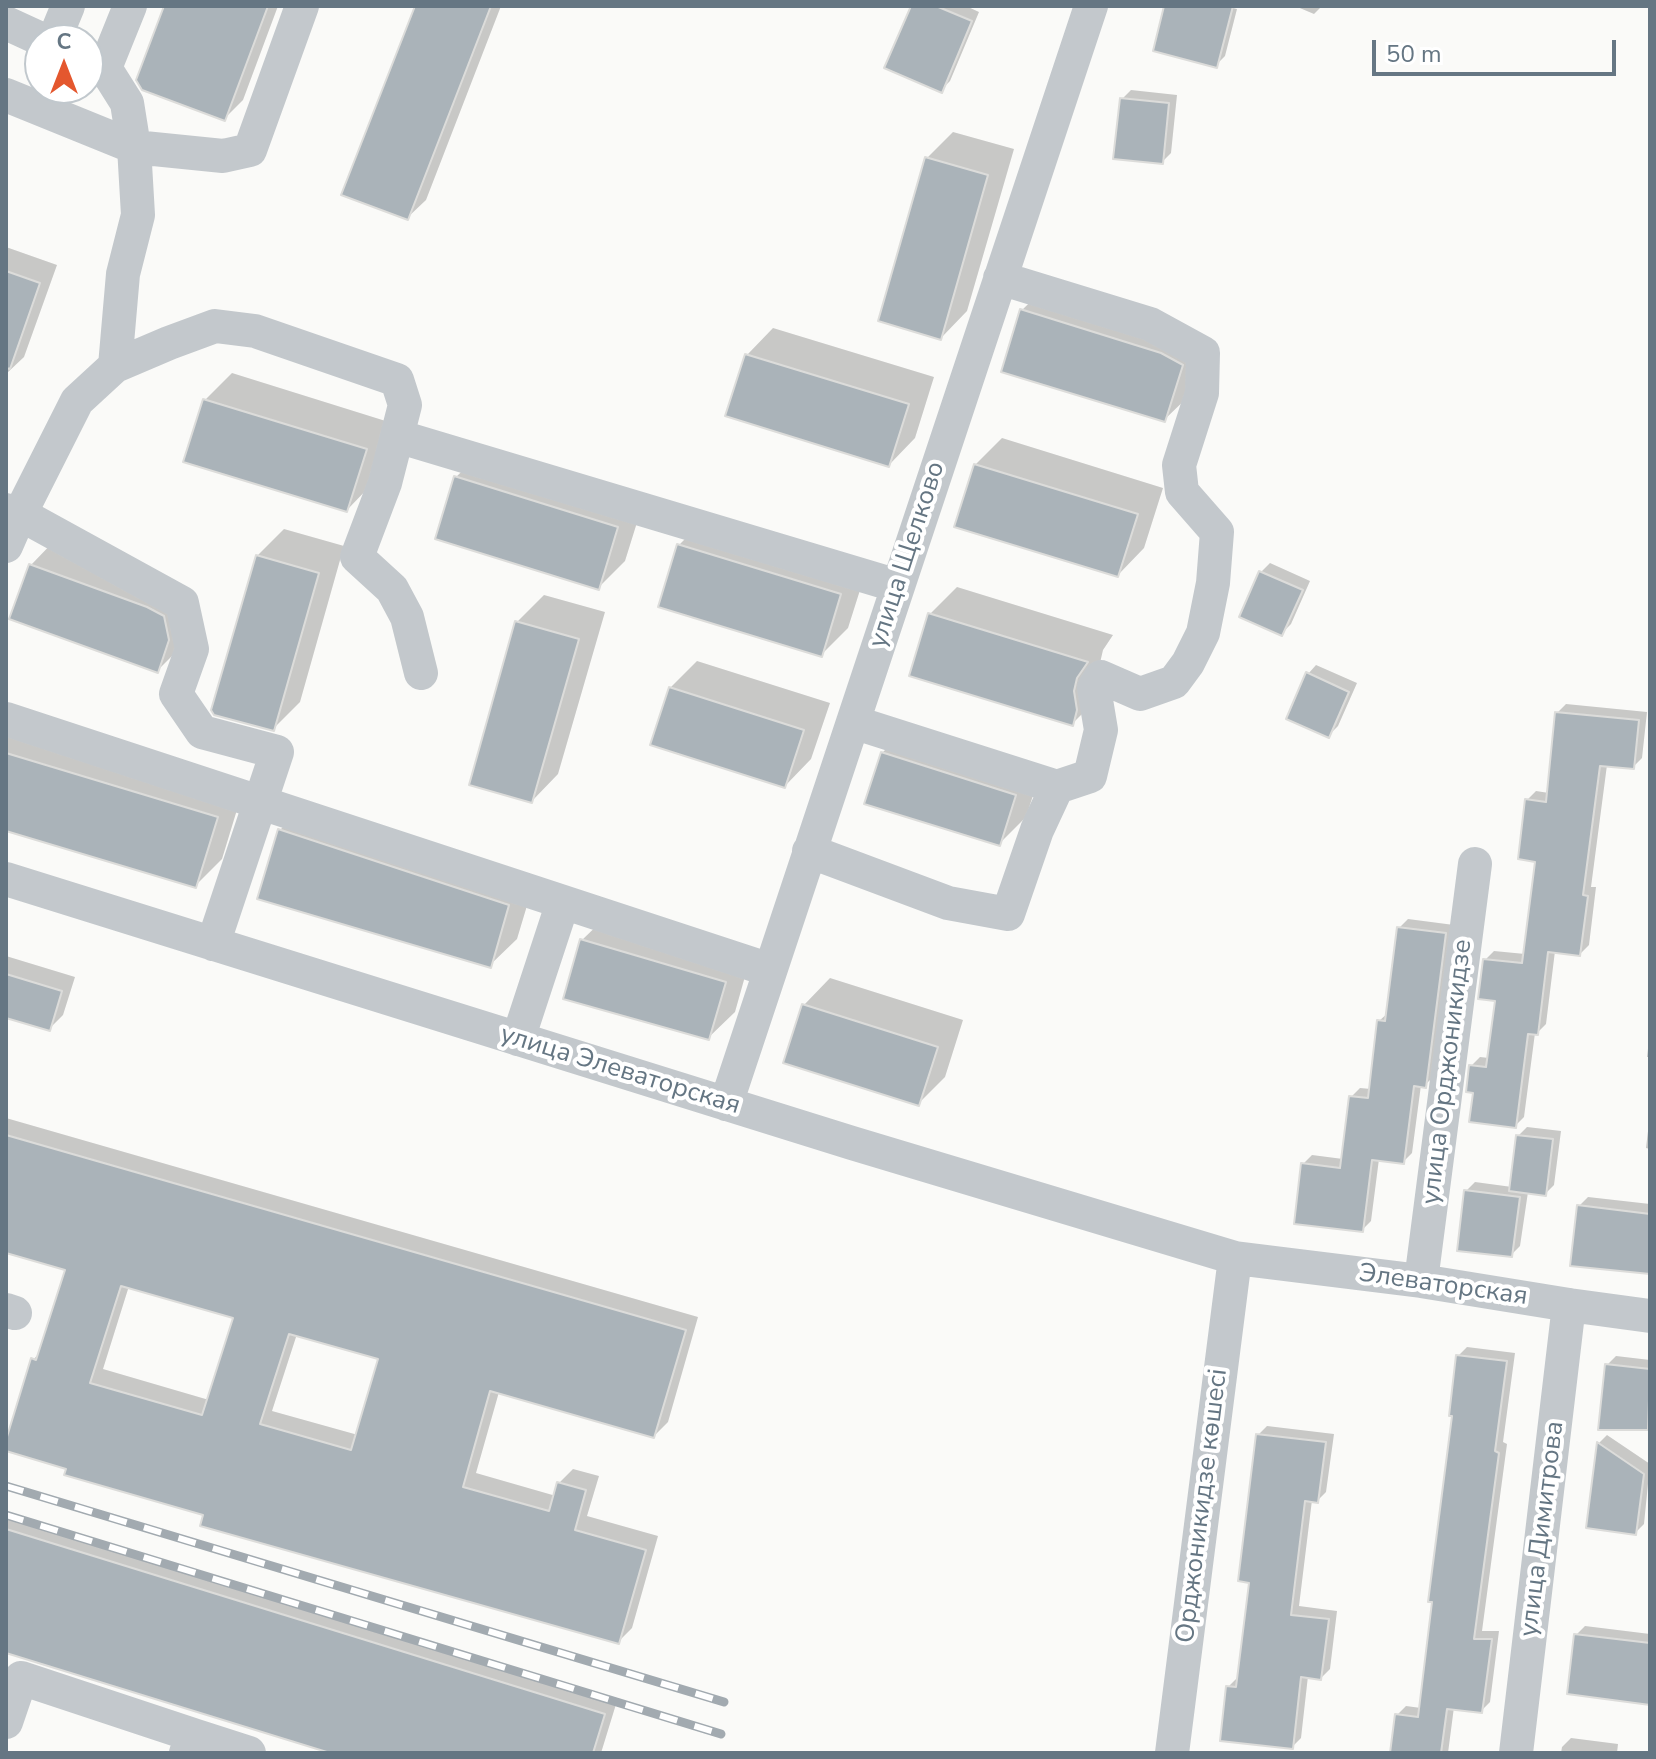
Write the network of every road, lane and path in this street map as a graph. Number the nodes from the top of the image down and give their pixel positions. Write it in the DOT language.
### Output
graph roads {
  1 [pos="130,6"];
  2 [pos="302,6"];
  3 [pos="1091,6"];
  4 [pos="104,52"];
  5 [pos="104,73"];
  6 [pos="6,95"];
  7 [pos="134,147"];
  8 [pos="1000,278"];
  9 [pos="115,366"];
  10 [pos="397,436"];
  11 [pos="13,512"];
  12 [pos="6,546"];
  13 [pos="898,586"];
  14 [pos="421,673"];
  15 [pos="6,719"];
  16 [pos="853,722"];
  17 [pos="1057,787"];
  18 [pos="259,802"];
  19 [pos="809,851"];
  20 [pos="1475,864"];
  21 [pos="6,879"];
  22 [pos="563,902"];
  23 [pos="213,944"];
  24 [pos="770,970"];
  25 [pos="518,1039"];
  26 [pos="726,1104"];
  27 [pos="1235,1258"];
  28 [pos="1421,1281"];
  29 [pos="1569,1305"];
  30 [pos="1650,1316"];
  31 [pos="6,1722"];
  32 [pos="190,1744"];
  33 [pos="249,1753"];
  34 [pos="1172,1753"];
  35 [pos="1516,1753"];
  1 -- 4 [label="street"];
  2 -- 7 [label="street"];
  3 -- 8 [label="street, улица Щелково"];
  5 -- 7 [label="street"];
  6 -- 7 [label="street"];
  7 -- 9 [label="street"];
  8 -- 13 [label="street, улица Щелково"];
  8 -- 17 [label="street"];
  9 -- 10 [label="street"];
  9 -- 11 [label="street"];
  10 -- 13 [label="street"];
  10 -- 14 [label="street"];
  11 -- 12 [label="street"];
  11 -- 18 [label="street"];
  13 -- 16 [label="street, улица Щелково"];
  15 -- 18 [label="street"];
  16 -- 17 [label="street"];
  16 -- 19 [label="street, улица Щелково"];
  17 -- 19 [label="street"];
  18 -- 22 [label="street"];
  18 -- 23 [label="street"];
  19 -- 24 [label="street, улица Щелково"];
  20 -- 28 [label="street, улица Орджоникидзе"];
  21 -- 23 [label="street, улица Элеваторская"];
  22 -- 24 [label="street"];
  22 -- 25 [label="street"];
  23 -- 25 [label="street, улица Элеваторская"];
  24 -- 26 [label="street, улица Щелково"];
  25 -- 26 [label="street, улица Элеваторская"];
  26 -- 27 [label="street, улица Элеваторская"];
  27 -- 28 [label="street, Элеваторская"];
  27 -- 34 [label="street, Орджоникидзе көшесі"];
  28 -- 29 [label="street, Элеваторская"];
  29 -- 30 [label="street, Элеваторская"];
  29 -- 35 [label="street, улица Димитрова"];
  31 -- 32 [label="street"];
  32 -- 33 [label="street"];
}
